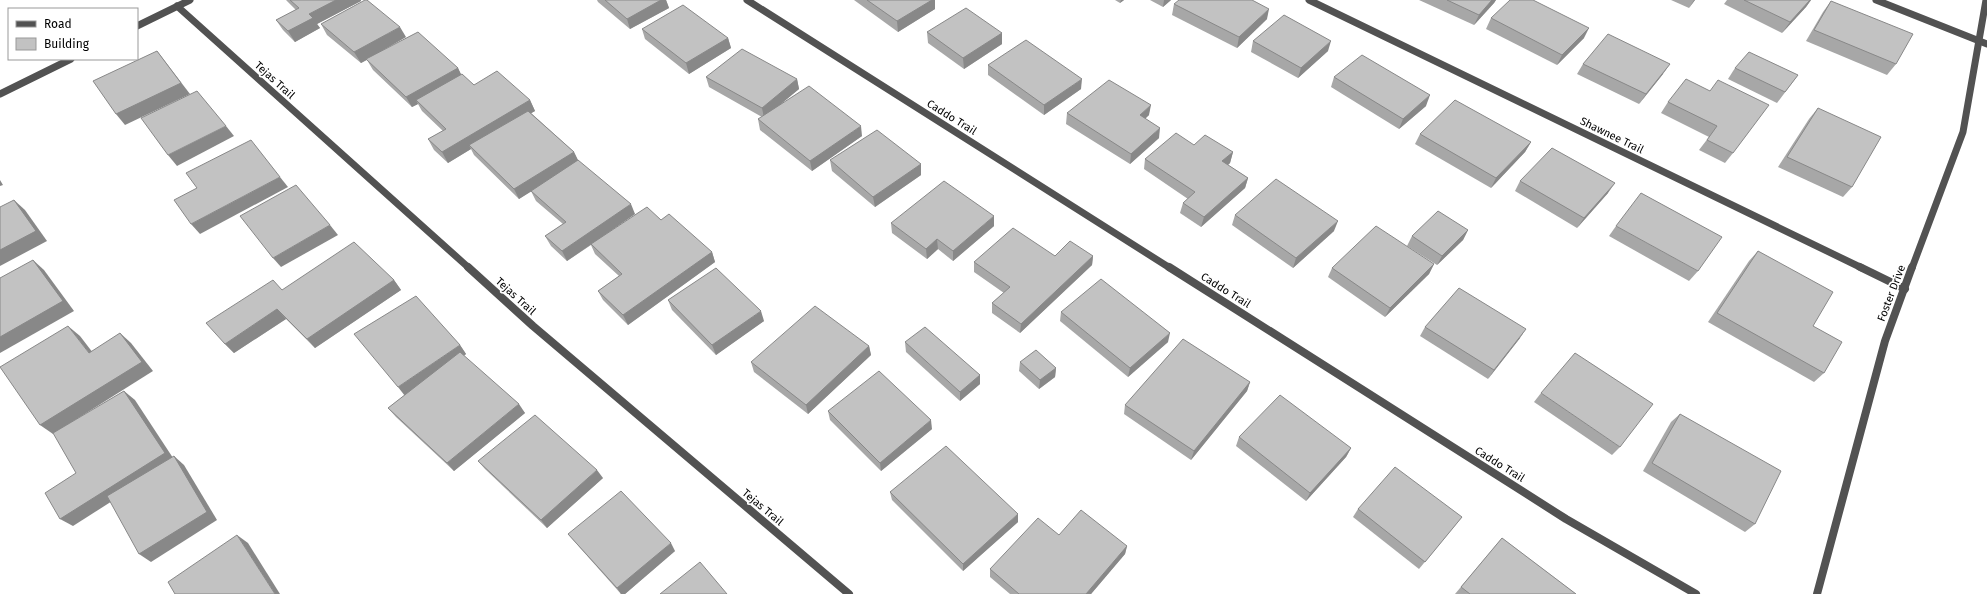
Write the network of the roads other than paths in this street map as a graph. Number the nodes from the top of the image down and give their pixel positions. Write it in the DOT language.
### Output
graph roads {
  1 [pos="190,0"];
  2 [pos="747,0"];
  3 [pos="1309,0"];
  4 [pos="1876,0"];
  5 [pos="1986,0"];
  6 [pos="177,6"];
  7 [pos="138,26"];
  8 [pos="1983,42"];
  9 [pos="69,60"];
  10 [pos="0,94"];
  11 [pos="1905,289"];
  12 [pos="848,594"];
  13 [pos="1696,594"];
  14 [pos="1817,594"];
  1 -- 6 [label="street"];
  2 -- 13 [label="street, Caddo Trail"];
  3 -- 11 [label="street, Shawnee Trail"];
  4 -- 8 [label="street"];
  5 -- 8 [label="street, Foster Drive"];
  6 -- 7 [label="street"];
  6 -- 12 [label="street, Tejas Trail"];
  8 -- 11 [label="street, Foster Drive"];
  9 -- 10 [label="street"];
  11 -- 14 [label="street, Foster Drive"];
}
